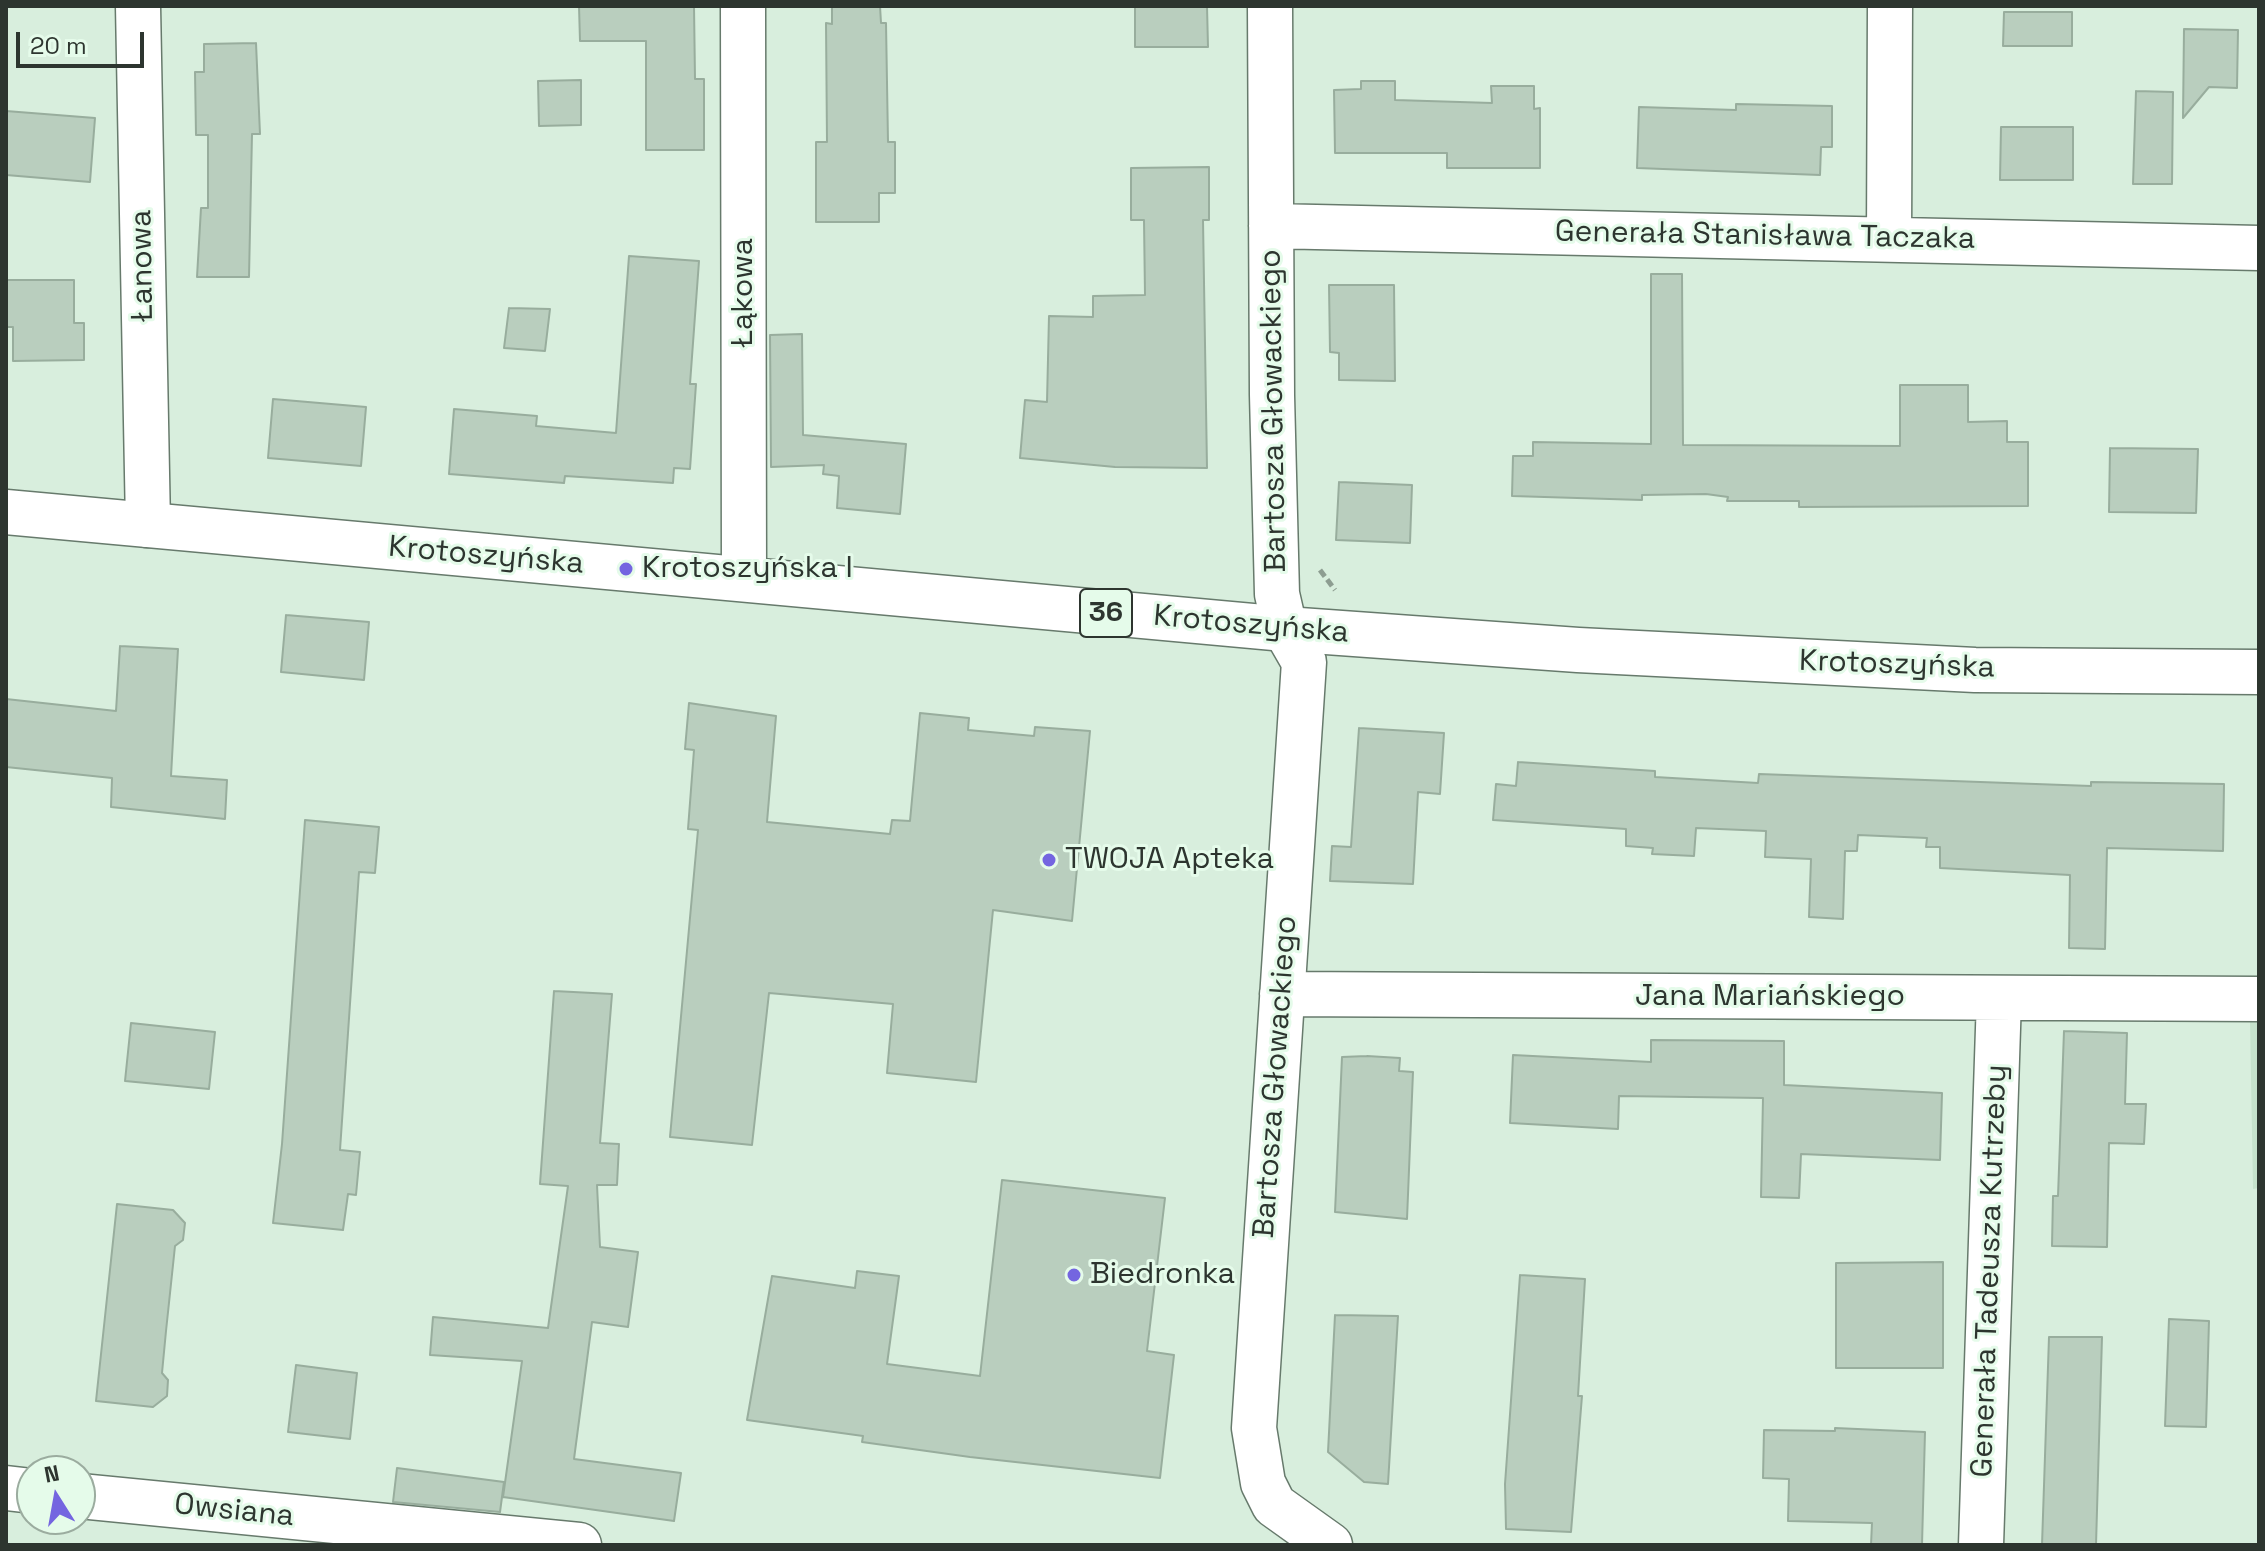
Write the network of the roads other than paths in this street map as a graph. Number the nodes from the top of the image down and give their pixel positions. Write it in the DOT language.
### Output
graph roads {
  1 [pos="138,6"];
  2 [pos="743,6"];
  3 [pos="1270,6"];
  4 [pos="1890,6"];
  5 [pos="1271,226"];
  6 [pos="1889,238"];
  7 [pos="2259,248"];
  8 [pos="6,512"];
  9 [pos="148,525"];
  10 [pos="744,579"];
  11 [pos="1285,629"];
  12 [pos="2259,672"];
  13 [pos="1282,994"];
  14 [pos="1999,998"];
  15 [pos="2259,999"];
  16 [pos="96,1498"];
  17 [pos="1275,1530"];
  18 [pos="579,1545"];
  19 [pos="1330,1545"];
  20 [pos="1981,1545"];
  1 -- 9 [label="street, Łanowa"];
  2 -- 10 [label="street, Łąkowa"];
  3 -- 5 [label="street, Bartosza Głowackiego"];
  4 -- 6 [label="street"];
  5 -- 6 [label="street, Generała Stanisława Taczaka"];
  5 -- 11 [label="street, Bartosza Głowackiego"];
  6 -- 7 [label="street, Generała Stanisława Taczaka"];
  8 -- 9 [label="street, Krotoszyńska / 36"];
  9 -- 10 [label="street, Krotoszyńska / 36"];
  10 -- 11 [label="street, Krotoszyńska / 36"];
  11 -- 12 [label="street, Krotoszyńska / 36"];
  11 -- 13 [label="street, Bartosza Głowackiego"];
  13 -- 14 [label="street, Jana Mariańskiego"];
  13 -- 17 [label="street, Bartosza Głowackiego"];
  14 -- 15 [label="street, Jana Mariańskiego"];
  14 -- 20 [label="street, Generała Tadeusza Kutrzeby"];
  16 -- 18 [label="street, Owsiana"];
  17 -- 19 [label="street, Bartosza Głowackiego"];
}
